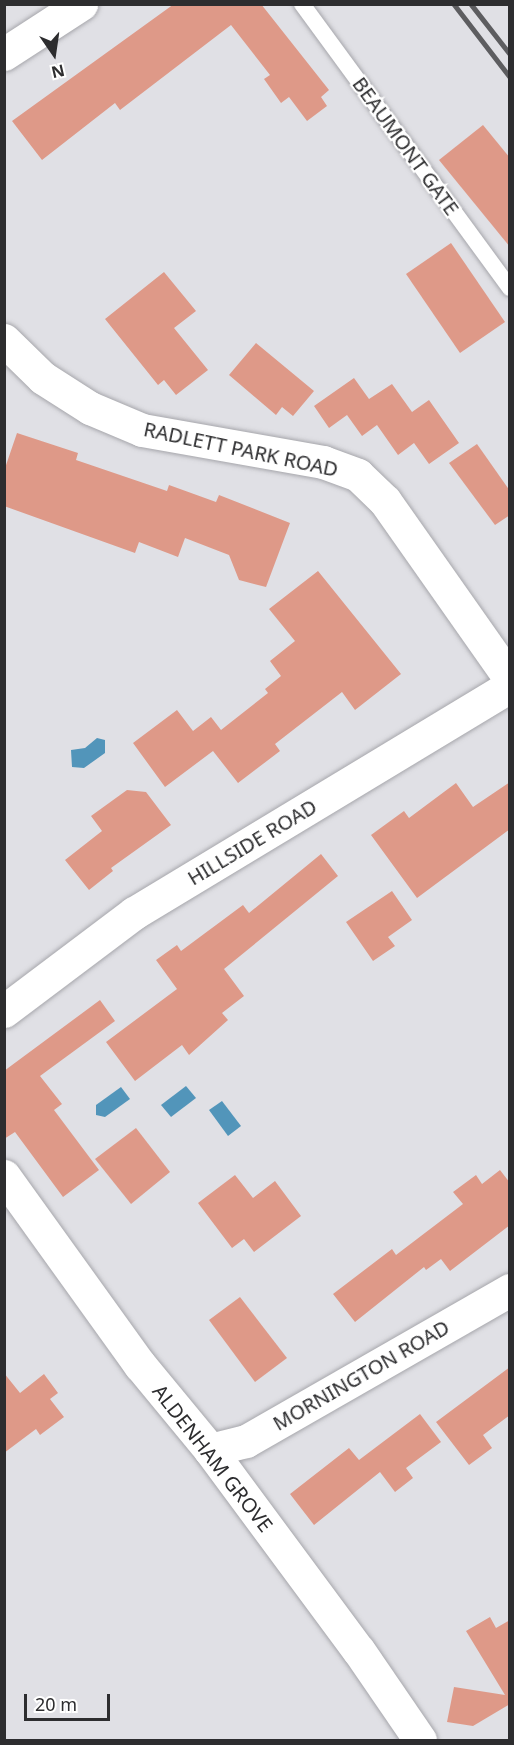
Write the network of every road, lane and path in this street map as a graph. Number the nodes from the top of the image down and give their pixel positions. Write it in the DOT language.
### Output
graph roads {
  1 [pos="81,4"];
  2 [pos="302,4"];
  3 [pos="4,54"];
  4 [pos="510,288"];
  5 [pos="4,340"];
  6 [pos="510,679"];
  7 [pos="510,686"];
  8 [pos="4,1011"];
  9 [pos="4,1176"];
  10 [pos="510,1290"];
  11 [pos="210,1450"];
  12 [pos="420,1740"];
  1 -- 3 [label="street"];
  2 -- 4 [label="lane, BEAUMONT GATE"];
  5 -- 6 [label="street, RADLETT PARK ROAD"];
  7 -- 8 [label="street, HILLSIDE ROAD"];
  9 -- 11 [label="street, ALDENHAM GROVE"];
  10 -- 11 [label="street, MORNINGTON ROAD"];
  11 -- 12 [label="street, ALDENHAM GROVE"];
}
